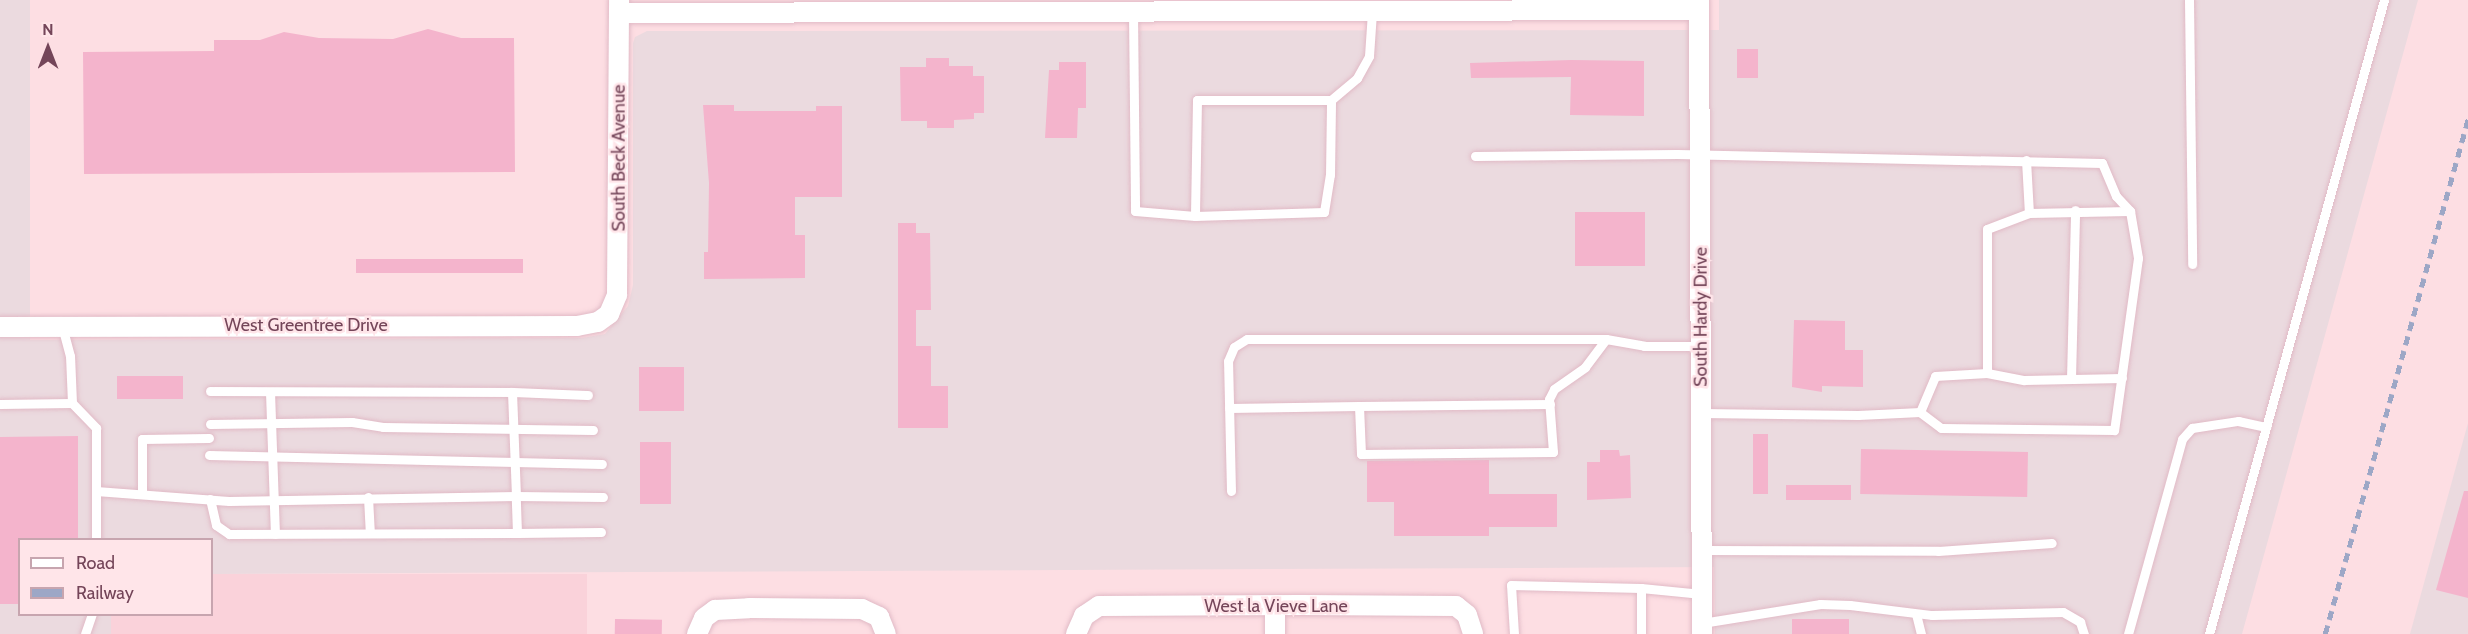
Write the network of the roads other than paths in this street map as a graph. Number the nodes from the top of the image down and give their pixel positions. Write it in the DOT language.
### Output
graph roads {
  1 [pos="2189,0"];
  2 [pos="2384,0"];
  3 [pos="1699,5"];
  4 [pos="619,7"];
  5 [pos="1133,12"];
  6 [pos="1371,12"];
  7 [pos="1331,100"];
  8 [pos="1701,154"];
  9 [pos="1475,156"];
  10 [pos="2026,160"];
  11 [pos="2075,210"];
  12 [pos="2130,211"];
  13 [pos="2029,213"];
  14 [pos="1195,216"];
  15 [pos="2192,264"];
  16 [pos="609,314"];
  17 [pos="62,326"];
  18 [pos="0,327"];
  19 [pos="1606,339"];
  20 [pos="1701,346"];
  21 [pos="1987,373"];
  22 [pos="2122,378"];
  23 [pos="2072,379"];
  24 [pos="210,391"];
  25 [pos="270,392"];
  26 [pos="512,392"];
  27 [pos="588,395"];
  28 [pos="0,404"];
  29 [pos="72,404"];
  30 [pos="1550,404"];
  31 [pos="1359,406"];
  32 [pos="1229,408"];
  33 [pos="1920,412"];
  34 [pos="1701,413"];
  35 [pos="210,424"];
  36 [pos="270,424"];
  37 [pos="2266,427"];
  38 [pos="513,429"];
  39 [pos="593,430"];
  40 [pos="210,438"];
  41 [pos="210,455"];
  42 [pos="270,455"];
  43 [pos="515,464"];
  44 [pos="602,464"];
  45 [pos="96,490"];
  46 [pos="1231,491"];
  47 [pos="142,492"];
  48 [pos="368,496"];
  49 [pos="516,496"];
  50 [pos="603,496"];
  51 [pos="210,499"];
  52 [pos="273,500"];
  53 [pos="601,532"];
  54 [pos="370,533"];
  55 [pos="517,533"];
  56 [pos="275,534"];
  57 [pos="96,538"];
  58 [pos="2052,543"];
  59 [pos="1702,550"];
  60 [pos="1641,588"];
  61 [pos="1702,594"];
  62 [pos="1275,606"];
  63 [pos="1916,614"];
  64 [pos="92,616"];
  65 [pos="882,625"];
  66 [pos="1470,625"];
  67 [pos="700,626"];
  68 [pos="1702,628"];
  69 [pos="86,634"];
  70 [pos="1076,634"];
  71 [pos="1275,634"];
  72 [pos="1514,634"];
  73 [pos="1641,634"];
  74 [pos="1921,634"];
  75 [pos="2084,634"];
  76 [pos="2128,634"];
  77 [pos="2209,634"];
  1 -- 15 [label="lane"];
  2 -- 37 [label="lane"];
  3 -- 6 [label="street"];
  3 -- 8 [label="street, South Hardy Drive"];
  4 -- 5 [label="street"];
  4 -- 16 [label="street, South Beck Avenue"];
  5 -- 6 [label="street"];
  5 -- 14 [label="lane"];
  6 -- 7 [label="lane"];
  7 -- 14 [label="lane"];
  7 -- 14 [label="lane"];
  8 -- 9 [label="lane"];
  8 -- 10 [label="lane"];
  8 -- 20 [label="street, South Hardy Drive"];
  10 -- 12 [label="lane"];
  10 -- 13 [label="lane"];
  11 -- 12 [label="lane"];
  11 -- 13 [label="lane"];
  11 -- 23 [label="lane"];
  12 -- 22 [label="lane"];
  13 -- 21 [label="lane"];
  16 -- 17 [label="street, West Greentree Drive"];
  17 -- 18 [label="street, West Greentree Drive"];
  17 -- 29 [label="lane"];
  19 -- 20 [label="lane"];
  19 -- 30 [label="lane"];
  19 -- 32 [label="lane"];
  20 -- 34 [label="street, South Hardy Drive"];
  21 -- 23 [label="lane"];
  21 -- 33 [label="lane"];
  22 -- 23 [label="lane"];
  22 -- 33 [label="lane"];
  24 -- 25 [label="lane"];
  25 -- 26 [label="lane"];
  25 -- 36 [label="lane"];
  26 -- 27 [label="lane"];
  26 -- 38 [label="lane"];
  28 -- 29 [label="lane"];
  29 -- 45 [label="lane"];
  30 -- 31 [label="lane"];
  30 -- 31 [label="lane"];
  31 -- 32 [label="lane"];
  32 -- 46 [label="lane"];
  33 -- 34 [label="lane"];
  34 -- 59 [label="street, South Hardy Drive"];
  35 -- 36 [label="lane"];
  36 -- 38 [label="lane"];
  36 -- 42 [label="lane"];
  37 -- 76 [label="lane"];
  37 -- 77 [label="lane"];
  38 -- 39 [label="lane"];
  38 -- 43 [label="lane"];
  40 -- 47 [label="lane"];
  41 -- 42 [label="lane"];
  42 -- 43 [label="lane"];
  42 -- 52 [label="lane"];
  43 -- 44 [label="lane"];
  43 -- 49 [label="lane"];
  45 -- 47 [label="lane"];
  45 -- 57 [label="lane"];
  47 -- 51 [label="lane"];
  48 -- 49 [label="lane"];
  48 -- 52 [label="lane"];
  48 -- 54 [label="lane"];
  49 -- 50 [label="lane"];
  49 -- 55 [label="lane"];
  51 -- 52 [label="lane"];
  51 -- 56 [label="lane"];
  52 -- 56 [label="lane"];
  53 -- 55 [label="lane"];
  54 -- 55 [label="lane"];
  54 -- 56 [label="lane"];
  58 -- 59 [label="lane"];
  59 -- 61 [label="street, South Hardy Drive"];
  60 -- 61 [label="lane"];
  60 -- 72 [label="lane"];
  60 -- 73 [label="lane"];
  61 -- 68 [label="street, South Hardy Drive"];
  62 -- 66 [label="street, West la Vieve Lane"];
  62 -- 70 [label="street, West la Vieve Lane"];
  62 -- 71 [label="street"];
  63 -- 68 [label="lane"];
  63 -- 74 [label="lane"];
  63 -- 75 [label="lane"];
  64 -- 69 [label="lane"];
  65 -- 67 [label="street"];
}
